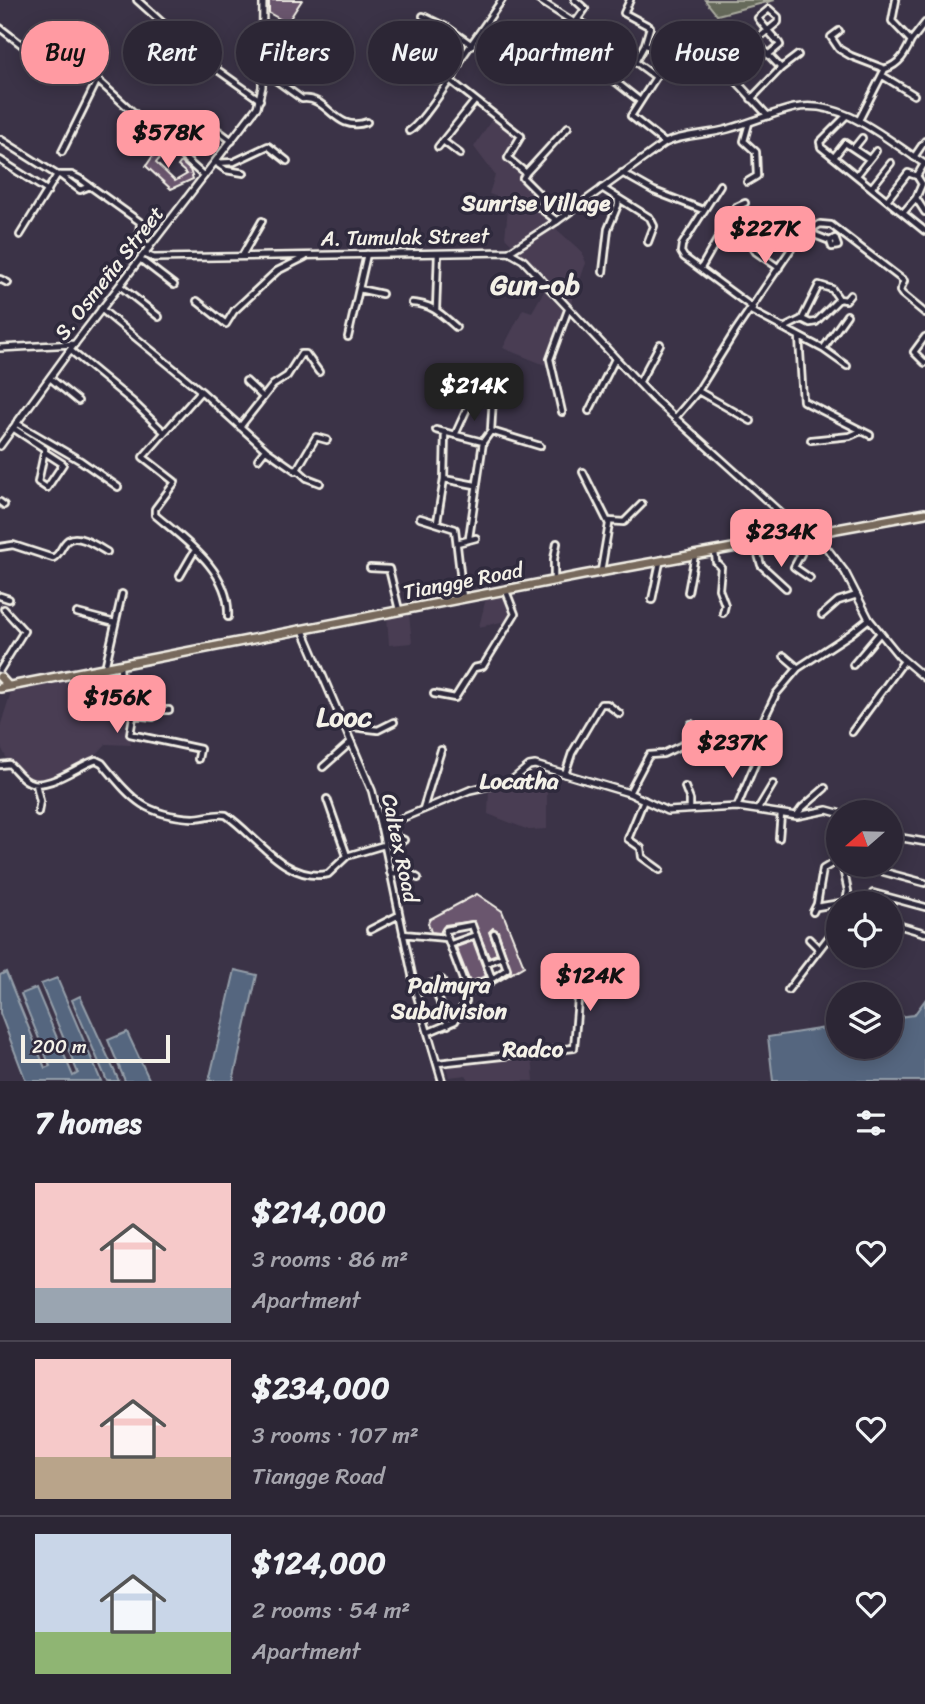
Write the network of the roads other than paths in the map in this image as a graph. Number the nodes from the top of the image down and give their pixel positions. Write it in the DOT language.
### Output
graph roads {
  1 [pos="136,0"];
  2 [pos="263,0"];
  3 [pos="539,0"];
  4 [pos="575,0"];
  5 [pos="631,0"];
  6 [pos="896,0"];
  7 [pos="500,1"];
  8 [pos="423,16"];
  9 [pos="579,20"];
  10 [pos="159,21"];
  11 [pos="263,21"];
  12 [pos="925,23"];
  13 [pos="0,28"];
  14 [pos="768,30"];
  15 [pos="839,31"];
  16 [pos="764,33"];
  17 [pos="911,41"];
  18 [pos="21,44"];
  19 [pos="645,44"];
  20 [pos="472,45"];
  21 [pos="651,48"];
  22 [pos="764,51"];
  23 [pos="768,55"];
  24 [pos="798,55"];
  25 [pos="463,56"];
  26 [pos="637,58"];
  27 [pos="637,64"];
  28 [pos="781,68"];
  29 [pos="885,69"];
  30 [pos="222,72"];
  31 [pos="651,74"];
  32 [pos="883,76"];
  33 [pos="95,84"];
  34 [pos="101,84"];
  35 [pos="261,84"];
  36 [pos="281,84"];
  37 [pos="448,84"];
  38 [pos="452,84"];
  39 [pos="619,84"];
  40 [pos="652,84"];
  41 [pos="738,84"];
  42 [pos="914,95"];
  43 [pos="751,99"];
  44 [pos="260,100"];
  45 [pos="640,101"];
  46 [pos="474,102"];
  47 [pos="768,116"];
  48 [pos="846,116"];
  49 [pos="200,117"];
  50 [pos="859,120"];
  51 [pos="367,122"];
  52 [pos="749,123"];
  53 [pos="568,127"];
  54 [pos="409,131"];
  55 [pos="862,138"];
  56 [pos="0,139"];
  57 [pos="232,141"];
  58 [pos="443,141"];
  59 [pos="925,141"];
  60 [pos="665,143"];
  61 [pos="439,147"];
  62 [pos="854,148"];
  63 [pos="876,151"];
  64 [pos="62,152"];
  65 [pos="460,154"];
  66 [pos="834,157"];
  67 [pos="914,157"];
  68 [pos="869,159"];
  69 [pos="0,160"];
  70 [pos="287,160"];
  71 [pos="891,163"];
  72 [pos="216,164"];
  73 [pos="925,164"];
  74 [pos="621,172"];
  75 [pos="244,173"];
  76 [pos="526,173"];
  77 [pos="59,175"];
  78 [pos="858,175"];
  79 [pos="204,176"];
  80 [pos="917,176"];
  81 [pos="747,182"];
  82 [pos="720,185"];
  83 [pos="90,186"];
  84 [pos="601,187"];
  85 [pos="872,187"];
  86 [pos="48,191"];
  87 [pos="916,198"];
  88 [pos="618,199"];
  89 [pos="887,200"];
  90 [pos="745,203"];
  91 [pos="703,210"];
  92 [pos="925,212"];
  93 [pos="904,213"];
  94 [pos="557,221"];
  95 [pos="262,222"];
  96 [pos="770,225"];
  97 [pos="925,231"];
  98 [pos="807,232"];
  99 [pos="20,235"];
  100 [pos="830,241"];
  101 [pos="648,242"];
  102 [pos="758,242"];
  103 [pos="796,242"];
  104 [pos="149,248"];
  105 [pos="509,252"];
  106 [pos="313,254"];
  107 [pos="367,254"];
  108 [pos="438,254"];
  109 [pos="142,256"];
  110 [pos="242,256"];
  111 [pos="701,268"];
  112 [pos="779,268"];
  113 [pos="603,272"];
  114 [pos="0,279"];
  115 [pos="8,283"];
  116 [pos="120,285"];
  117 [pos="174,285"];
  118 [pos="359,289"];
  119 [pos="382,294"];
  120 [pos="849,295"];
  121 [pos="839,299"];
  122 [pos="197,301"];
  123 [pos="412,303"];
  124 [pos="101,309"];
  125 [pos="436,309"];
  126 [pos="568,310"];
  127 [pos="752,310"];
  128 [pos="925,313"];
  129 [pos="847,315"];
  130 [pos="159,317"];
  131 [pos="802,319"];
  132 [pos="456,327"];
  133 [pos="783,329"];
  134 [pos="348,337"];
  135 [pos="799,337"];
  136 [pos="925,337"];
  137 [pos="75,344"];
  138 [pos="660,344"];
  139 [pos="0,348"];
  140 [pos="823,349"];
  141 [pos="70,350"];
  142 [pos="615,359"];
  143 [pos="925,363"];
  144 [pos="847,366"];
  145 [pos="319,372"];
  146 [pos="50,378"];
  147 [pos="246,381"];
  148 [pos="639,383"];
  149 [pos="201,391"];
  150 [pos="698,391"];
  151 [pos="493,396"];
  152 [pos="263,397"];
  153 [pos="471,400"];
  154 [pos="78,401"];
  155 [pos="589,411"];
  156 [pos="562,412"];
  157 [pos="676,418"];
  158 [pos="751,421"];
  159 [pos="15,425"];
  160 [pos="240,427"];
  161 [pos="436,430"];
  162 [pos="491,431"];
  163 [pos="862,431"];
  164 [pos="164,432"];
  165 [pos="445,432"];
  166 [pos="455,435"];
  167 [pos="870,435"];
  168 [pos="327,440"];
  169 [pos="811,440"];
  170 [pos="483,442"];
  171 [pos="0,446"];
  172 [pos="540,446"];
  173 [pos="265,450"];
  174 [pos="46,453"];
  175 [pos="258,459"];
  176 [pos="298,470"];
  177 [pos="583,472"];
  178 [pos="444,479"];
  179 [pos="320,483"];
  180 [pos="475,485"];
  181 [pos="118,487"];
  182 [pos="642,504"];
  183 [pos="925,513"];
  184 [pos="420,518"];
  185 [pos="608,521"];
  186 [pos="437,522"];
  187 [pos="816,534"];
  188 [pos="804,535"];
  189 [pos="788,538"];
  190 [pos="457,543"];
  191 [pos="557,543"];
  192 [pos="755,544"];
  193 [pos="0,547"];
  194 [pos="195,550"];
  195 [pos="107,552"];
  196 [pos="715,552"];
  197 [pos="695,555"];
  198 [pos="660,562"];
  199 [pos="370,568"];
  200 [pos="601,572"];
  201 [pos="180,576"];
  202 [pos="810,578"];
  203 [pos="554,582"];
  204 [pos="786,589"];
  205 [pos="506,591"];
  206 [pos="688,592"];
  207 [pos="122,594"];
  208 [pos="858,594"];
  209 [pos="0,596"];
  210 [pos="9,598"];
  211 [pos="464,599"];
  212 [pos="652,600"];
  213 [pos="4,609"];
  214 [pos="399,611"];
  215 [pos="77,613"];
  216 [pos="723,613"];
  217 [pos="822,615"];
  218 [pos="228,617"];
  219 [pos="869,619"];
  220 [pos="116,623"];
  221 [pos="303,629"];
  222 [pos="880,633"];
  223 [pos="785,656"];
  224 [pos="904,661"];
  225 [pos="120,665"];
  226 [pos="853,665"];
  227 [pos="105,668"];
  228 [pos="798,668"];
  229 [pos="0,670"];
  230 [pos="0,677"];
  231 [pos="925,678"];
  232 [pos="4,687"];
  233 [pos="434,694"];
  234 [pos="169,710"];
  235 [pos="620,714"];
  236 [pos="134,715"];
  237 [pos="394,722"];
  238 [pos="691,724"];
  239 [pos="344,727"];
  240 [pos="852,732"];
  241 [pos="687,742"];
  242 [pos="351,743"];
  243 [pos="441,750"];
  244 [pos="198,759"];
  245 [pos="755,764"];
  246 [pos="0,765"];
  247 [pos="324,767"];
  248 [pos="565,774"];
  249 [pos="36,784"];
  250 [pos="773,784"];
  251 [pos="685,787"];
  252 [pos="825,788"];
  253 [pos="629,793"];
  254 [pos="327,799"];
  255 [pos="645,800"];
  256 [pos="737,807"];
  257 [pos="423,809"];
  258 [pos="690,809"];
  259 [pos="758,810"];
  260 [pos="826,810"];
  261 [pos="38,812"];
  262 [pos="780,814"];
  263 [pos="797,816"];
  264 [pos="392,822"];
  265 [pos="381,827"];
  266 [pos="779,838"];
  267 [pos="404,840"];
  268 [pos="903,840"];
  269 [pos="925,842"];
  270 [pos="384,845"];
  271 [pos="347,856"];
  272 [pos="826,867"];
  273 [pos="660,870"];
  274 [pos="390,873"];
  275 [pos="900,877"];
  276 [pos="418,878"];
  277 [pos="925,883"];
  278 [pos="903,901"];
  279 [pos="826,907"];
  280 [pos="925,907"];
  281 [pos="399,915"];
  282 [pos="903,927"];
  283 [pos="370,930"];
  284 [pos="403,933"];
  285 [pos="494,933"];
  286 [pos="925,933"];
  287 [pos="476,935"];
  288 [pos="446,938"];
  289 [pos="809,939"];
  290 [pos="826,940"];
  291 [pos="451,944"];
  292 [pos="819,949"];
  293 [pos="503,957"];
  294 [pos="486,963"];
  295 [pos="580,976"];
  296 [pos="492,979"];
  297 [pos="442,980"];
  298 [pos="433,983"];
  299 [pos="415,989"];
  300 [pos="788,990"];
  301 [pos="466,1001"];
  302 [pos="448,1025"];
  303 [pos="428,1032"];
  304 [pos="438,1063"];
  305 [pos="442,1081"];
  1 -- 10 [label="street"];
  2 -- 11 [label="street, S. Osmeña Street"];
  3 -- 9 [label="street"];
  4 -- 9 [label="street"];
  5 -- 19 [label="street"];
  6 -- 17 [label="street"];
  7 -- 20 [label="street"];
  8 -- 20 [label="street"];
  12 -- 17 [label="street"];
  13 -- 18 [label="street"];
  14 -- 14 [label="street"];
  14 -- 16 [label="street"];
  14 -- 23 [label="street"];
  15 -- 29 [label="street"];
  17 -- 29 [label="street"];
  19 -- 21 [label="street"];
  19 -- 26 [label="street"];
  20 -- 25 [label="street"];
  22 -- 23 [label="street"];
  23 -- 28 [label="street"];
  24 -- 28 [label="street"];
  27 -- 31 [label="street"];
  28 -- 43 [label="street"];
  29 -- 32 [label="street"];
  30 -- 44 [label="street"];
  32 -- 42 [label="street"];
  32 -- 50 [label="street"];
  33 -- 64 [label="street"];
  34 -- 79 [label="street"];
  35 -- 44 [label="street, S. Osmeña Street"];
  36 -- 51 [label="street"];
  37 -- 54 [label="street"];
  38 -- 46 [label="street"];
  39 -- 45 [label="street"];
  40 -- 45 [label="street"];
  41 -- 43 [label="street"];
  43 -- 47 [label="street"];
  44 -- 57 [label="street, S. Osmeña Street"];
  45 -- 60 [label="street"];
  46 -- 58 [label="street"];
  46 -- 76 [label="street"];
  47 -- 48 [label="street"];
  47 -- 52 [label="street"];
  48 -- 50 [label="street"];
  48 -- 66 [label="street"];
  49 -- 57 [label="street"];
  50 -- 67 [label="street"];
  52 -- 60 [label="street"];
  52 -- 81 [label="street"];
  53 -- 76 [label="street"];
  55 -- 62 [label="street"];
  56 -- 77 [label="street"];
  57 -- 72 [label="street, S. Osmeña Street"];
  58 -- 61 [label="street"];
  58 -- 65 [label="street"];
  59 -- 67 [label="street"];
  60 -- 74 [label="street"];
  62 -- 66 [label="street"];
  62 -- 68 [label="street"];
  63 -- 68 [label="street"];
  66 -- 78 [label="street"];
  67 -- 73 [label="street"];
  68 -- 78 [label="street"];
  69 -- 86 [label="street"];
  70 -- 72 [label="street"];
  71 -- 85 [label="street"];
  72 -- 75 [label="street"];
  72 -- 79 [label="street, S. Osmeña Street"];
  73 -- 80 [label="street"];
  74 -- 84 [label="street"];
  74 -- 91 [label="street"];
  76 -- 94 [label="street"];
  77 -- 83 [label="street"];
  77 -- 83 [label="street"];
  77 -- 86 [label="street"];
  78 -- 85 [label="street"];
  79 -- 104 [label="street, S. Osmeña Street"];
  80 -- 87 [label="street"];
  80 -- 89 [label="street"];
  82 -- 91 [label="street"];
  83 -- 104 [label="street"];
  84 -- 88 [label="street"];
  84 -- 94 [label="street"];
  85 -- 89 [label="street"];
  86 -- 99 [label="street"];
  87 -- 92 [label="street"];
  87 -- 93 [label="street"];
  88 -- 101 [label="street"];
  88 -- 113 [label="street"];
  89 -- 93 [label="street"];
  90 -- 111 [label="street"];
  91 -- 111 [label="street"];
  93 -- 97 [label="street"];
  94 -- 105 [label="street"];
  95 -- 110 [label="street"];
  96 -- 103 [label="street"];
  98 -- 100 [label="street"];
  98 -- 103 [label="street"];
  98 -- 128 [label="street"];
  102 -- 112 [label="street"];
  103 -- 112 [label="street"];
  104 -- 109 [label="street, S. Osmeña Street"];
  105 -- 108 [label="street, A. Tumulak Street"];
  105 -- 126 [label="street, A. Tumulak Street"];
  106 -- 107 [label="street, A. Tumulak Street"];
  106 -- 110 [label="street, A. Tumulak Street"];
  106 -- 122 [label="street"];
  107 -- 108 [label="street, A. Tumulak Street"];
  107 -- 118 [label="street"];
  108 -- 125 [label="street"];
  109 -- 110 [label="street, A. Tumulak Street"];
  109 -- 116 [label="street, S. Osmeña Street"];
  109 -- 117 [label="street"];
  111 -- 127 [label="street"];
  112 -- 127 [label="street"];
  114 -- 115 [label="street"];
  116 -- 124 [label="street, S. Osmeña Street"];
  116 -- 130 [label="street"];
  118 -- 119 [label="street"];
  118 -- 134 [label="street"];
  120 -- 121 [label="street"];
  121 -- 131 [label="street"];
  121 -- 131 [label="street"];
  123 -- 125 [label="street"];
  124 -- 137 [label="street, S. Osmeña Street"];
  124 -- 149 [label="street"];
  125 -- 132 [label="street"];
  126 -- 142 [label="street, A. Tumulak Street"];
  126 -- 156 [label="street"];
  127 -- 133 [label="street"];
  127 -- 150 [label="street"];
  129 -- 140 [label="street"];
  131 -- 133 [label="street"];
  133 -- 135 [label="street"];
  135 -- 140 [label="street"];
  135 -- 163 [label="street"];
  136 -- 143 [label="street"];
  137 -- 139 [label="street"];
  137 -- 141 [label="street, S. Osmeña Street"];
  138 -- 148 [label="street"];
  140 -- 144 [label="street"];
  141 -- 146 [label="street, S. Osmeña Street"];
  141 -- 164 [label="street"];
  142 -- 148 [label="street, A. Tumulak Street"];
  142 -- 155 [label="street"];
  145 -- 152 [label="street"];
  146 -- 154 [label="street"];
  146 -- 159 [label="street, S. Osmeña Street"];
  147 -- 152 [label="street"];
  148 -- 157 [label="street, A. Tumulak Street"];
  149 -- 160 [label="street"];
  149 -- 164 [label="street"];
  150 -- 157 [label="street"];
  150 -- 158 [label="street"];
  151 -- 162 [label="street"];
  152 -- 160 [label="street"];
  153 -- 166 [label="street"];
  157 -- 188 [label="street, A. Tumulak Street"];
  159 -- 171 [label="street, S. Osmeña Street"];
  159 -- 174 [label="street"];
  159 -- 181 [label="street"];
  160 -- 173 [label="street"];
  161 -- 165 [label="street"];
  162 -- 170 [label="street"];
  162 -- 172 [label="street"];
  163 -- 167 [label="street"];
  163 -- 169 [label="street"];
  164 -- 194 [label="street"];
  165 -- 166 [label="street"];
  165 -- 178 [label="street"];
  166 -- 170 [label="street"];
  168 -- 176 [label="street"];
  170 -- 180 [label="street"];
  173 -- 175 [label="street"];
  173 -- 176 [label="street"];
  174 -- 174 [label="street"];
  176 -- 179 [label="street"];
  177 -- 185 [label="street"];
  178 -- 180 [label="street"];
  178 -- 186 [label="street"];
  180 -- 190 [label="street"];
  182 -- 185 [label="street"];
  183 -- 187 [label="main road, Tiangge Road"];
  184 -- 186 [label="street"];
  185 -- 200 [label="street"];
  186 -- 190 [label="street"];
  187 -- 188 [label="main road, Tiangge Road"];
  187 -- 208 [label="street"];
  188 -- 189 [label="main road, Tiangge Road"];
  189 -- 192 [label="main road, Tiangge Road"];
  189 -- 202 [label="street"];
  190 -- 211 [label="street"];
  191 -- 203 [label="street"];
  192 -- 196 [label="main road, Tiangge Road"];
  192 -- 204 [label="street"];
  193 -- 195 [label="street"];
  194 -- 201 [label="street"];
  194 -- 218 [label="street"];
  196 -- 197 [label="main road, Tiangge Road"];
  196 -- 216 [label="street"];
  197 -- 198 [label="main road, Tiangge Road"];
  197 -- 206 [label="street"];
  198 -- 200 [label="main road, Tiangge Road"];
  198 -- 212 [label="street"];
  199 -- 214 [label="street"];
  200 -- 203 [label="main road, Tiangge Road"];
  203 -- 205 [label="main road, Tiangge Road"];
  205 -- 211 [label="main road, Tiangge Road"];
  205 -- 233 [label="street"];
  207 -- 220 [label="street"];
  208 -- 217 [label="street"];
  208 -- 219 [label="street"];
  209 -- 210 [label="street"];
  211 -- 214 [label="main road, Tiangge Road"];
  213 -- 229 [label="street"];
  214 -- 221 [label="main road, Tiangge Road"];
  215 -- 220 [label="street"];
  219 -- 222 [label="street"];
  219 -- 228 [label="street"];
  220 -- 227 [label="street"];
  221 -- 225 [label="main road, Tiangge Road"];
  221 -- 239 [label="street, Caltex Road"];
  222 -- 224 [label="street"];
  222 -- 226 [label="street"];
  223 -- 228 [label="street"];
  224 -- 231 [label="street"];
  224 -- 240 [label="street"];
  225 -- 227 [label="main road, Tiangge Road"];
  225 -- 236 [label="street"];
  227 -- 232 [label="main road, Tiangge Road"];
  228 -- 241 [label="street"];
  230 -- 232 [label="main road"];
  234 -- 236 [label="street"];
  235 -- 248 [label="street"];
  236 -- 244 [label="street"];
  237 -- 239 [label="street"];
  238 -- 241 [label="street"];
  239 -- 242 [label="street, Caltex Road"];
  241 -- 253 [label="street"];
  242 -- 247 [label="street"];
  242 -- 265 [label="street, Caltex Road"];
  243 -- 257 [label="street"];
  245 -- 256 [label="street"];
  246 -- 249 [label="street"];
  248 -- 253 [label="street"];
  248 -- 257 [label="street"];
  249 -- 261 [label="street"];
  249 -- 271 [label="street"];
  250 -- 259 [label="street"];
  251 -- 258 [label="street"];
  252 -- 263 [label="street"];
  253 -- 255 [label="street"];
  254 -- 271 [label="street"];
  255 -- 258 [label="street"];
  255 -- 273 [label="street"];
  256 -- 258 [label="street"];
  256 -- 259 [label="street"];
  257 -- 264 [label="street"];
  259 -- 262 [label="street"];
  260 -- 263 [label="street"];
  262 -- 263 [label="street"];
  262 -- 266 [label="street"];
  264 -- 265 [label="street"];
  264 -- 267 [label="street"];
  265 -- 270 [label="street, Caltex Road"];
  268 -- 269 [label="street"];
  270 -- 271 [label="street"];
  270 -- 274 [label="street, Caltex Road"];
  272 -- 279 [label="street"];
  274 -- 276 [label="street"];
  274 -- 281 [label="street, Caltex Road"];
  275 -- 277 [label="street"];
  278 -- 280 [label="street"];
  281 -- 283 [label="street"];
  281 -- 284 [label="street, Caltex Road"];
  282 -- 286 [label="street"];
  284 -- 288 [label="street"];
  284 -- 299 [label="street, Caltex Road"];
  285 -- 293 [label="street"];
  287 -- 288 [label="street"];
  287 -- 291 [label="street"];
  287 -- 294 [label="street"];
  288 -- 291 [label="street"];
  289 -- 292 [label="street"];
  290 -- 292 [label="street"];
  291 -- 296 [label="street"];
  292 -- 300 [label="street"];
  293 -- 294 [label="street"];
  293 -- 296 [label="street"];
  294 -- 296 [label="street"];
  295 -- 304 [label="street"];
  297 -- 298 [label="street"];
  298 -- 299 [label="street"];
  298 -- 302 [label="street"];
  299 -- 303 [label="street, Caltex Road"];
  301 -- 302 [label="street"];
  302 -- 303 [label="street"];
  303 -- 304 [label="street, Caltex Road"];
  304 -- 305 [label="street, Caltex Road"];
}
